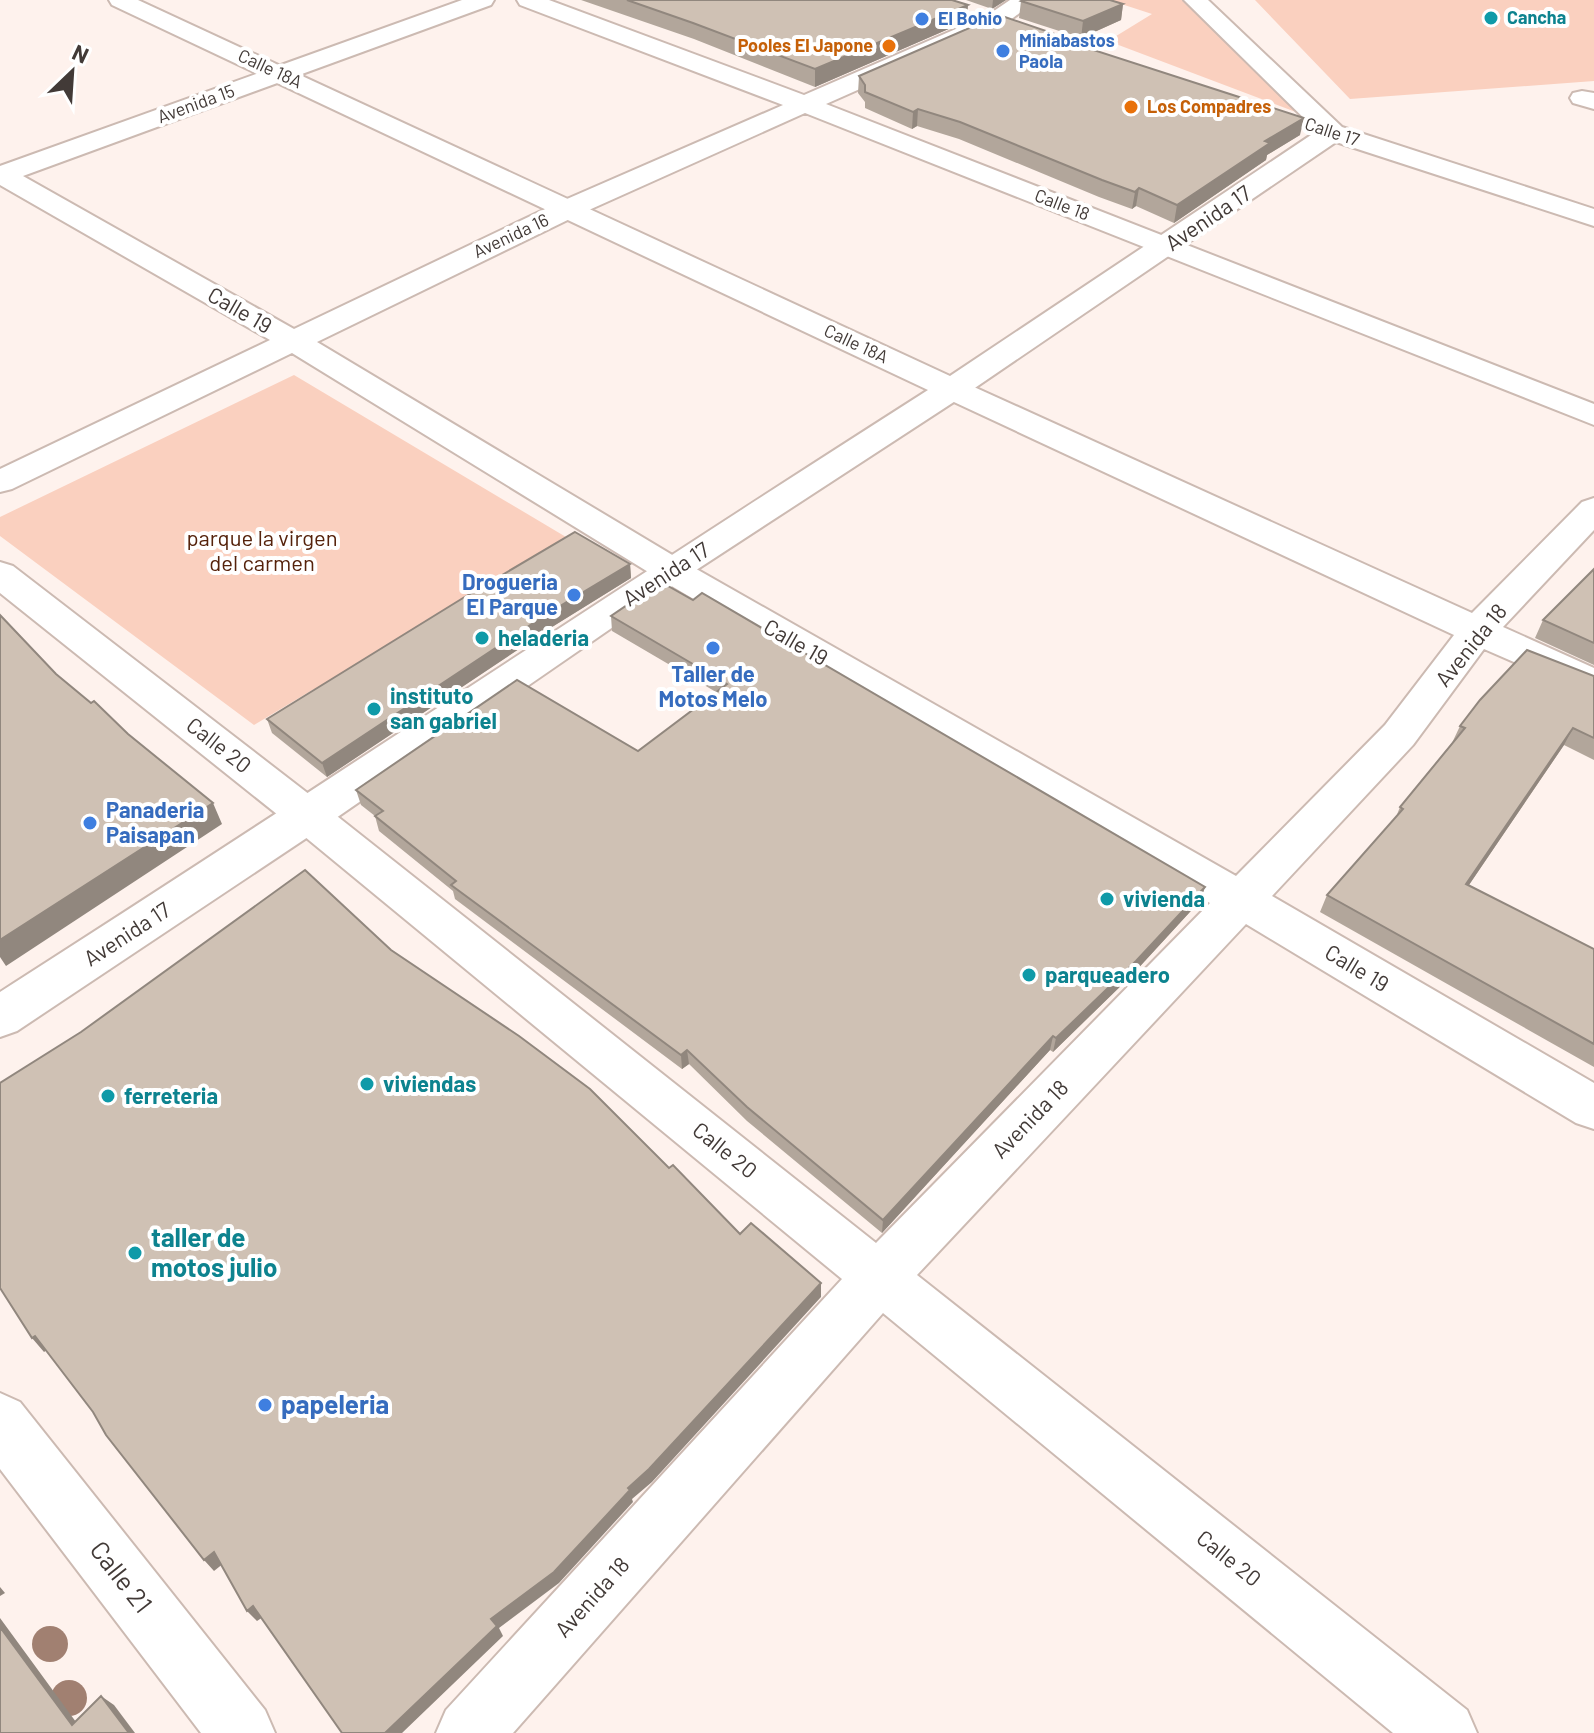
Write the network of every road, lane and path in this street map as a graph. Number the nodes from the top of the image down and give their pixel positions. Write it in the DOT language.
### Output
graph roads {
  1 [pos="120,0"];
  2 [pos="483,0"];
  3 [pos="528,0"];
  4 [pos="1025,0"];
  5 [pos="1195,0"];
  6 [pos="959,8"];
  7 [pos="996,20"];
  8 [pos="1025,30"];
  9 [pos="280,73"];
  10 [pos="804,104"];
  11 [pos="1275,113"];
  12 [pos="1333,132"];
  13 [pos="0,175"];
  14 [pos="570,208"];
  15 [pos="1594,218"];
  16 [pos="1167,245"];
  17 [pos="292,340"];
  18 [pos="952,389"];
  19 [pos="1594,415"];
  20 [pos="0,482"];
  21 [pos="1594,509"];
  22 [pos="671,570"];
  23 [pos="0,574"];
  24 [pos="1478,630"];
  25 [pos="1594,684"];
  26 [pos="308,816"];
  27 [pos="1240,899"];
  28 [pos="0,1017"];
  29 [pos="1594,1108"];
  30 [pos="881,1275"];
  31 [pos="0,1422"];
  32 [pos="242,1733"];
  33 [pos="469,1733"];
  34 [pos="1444,1733"];
  1 -- 9 [label="street, Calle 18A"];
  2 -- 9 [label="street, Avenida 15"];
  3 -- 10 [label="street, Calle 18"];
  4 -- 7 [label="street, Avenida 16"];
  5 -- 12 [label="street"];
  6 -- 7 [label="street"];
  7 -- 8 [label="street"];
  7 -- 10 [label="street, Avenida 16"];
  9 -- 13 [label="street, Avenida 15"];
  9 -- 14 [label="street, Calle 18A"];
  10 -- 14 [label="street, Avenida 16"];
  10 -- 16 [label="street, Calle 18"];
  11 -- 12 [label="street, Calle 17"];
  12 -- 15 [label="street, Calle 17"];
  12 -- 16 [label="street, Avenida 17"];
  13 -- 17 [label="street, Calle 19"];
  14 -- 17 [label="street, Avenida 16"];
  14 -- 18 [label="street, Calle 18A"];
  16 -- 18 [label="street, Avenida 17"];
  16 -- 19 [label="street, Calle 18"];
  17 -- 20 [label="street, Avenida 16"];
  17 -- 22 [label="street, Calle 19"];
  18 -- 22 [label="street, Avenida 17"];
  18 -- 24 [label="street, Calle 18A"];
  21 -- 24 [label="street, Avenida 18"];
  22 -- 26 [label="street, Avenida 17"];
  22 -- 27 [label="street, Calle 19"];
  23 -- 26 [label="street, Calle 20"];
  24 -- 25 [label="street, Calle 18A"];
  24 -- 27 [label="street, Avenida 18"];
  26 -- 28 [label="street, Avenida 17"];
  26 -- 30 [label="street, Calle 20"];
  27 -- 29 [label="street, Calle 19"];
  27 -- 30 [label="street, Avenida 18"];
  30 -- 33 [label="street, Avenida 18"];
  30 -- 34 [label="street, Calle 20"];
  31 -- 32 [label="street, Calle 21"];
}
